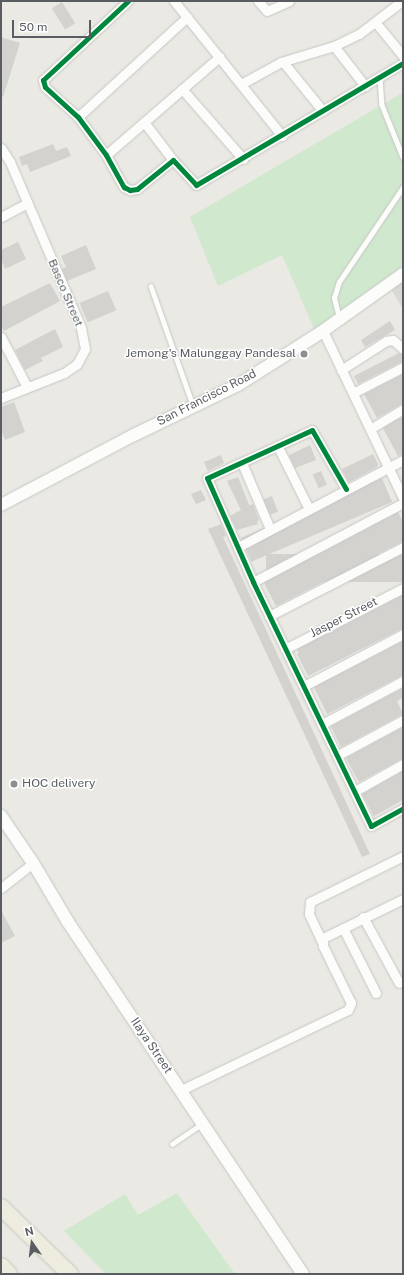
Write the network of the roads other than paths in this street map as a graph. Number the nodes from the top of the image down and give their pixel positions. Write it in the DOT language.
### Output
graph roads {
  1 [pos="128,1"];
  2 [pos="174,1"];
  3 [pos="258,1"];
  4 [pos="289,1"];
  5 [pos="402,1"];
  6 [pos="187,17"];
  7 [pos="376,23"];
  8 [pos="334,46"];
  9 [pos="403,56"];
  10 [pos="218,57"];
  11 [pos="283,62"];
  12 [pos="403,63"];
  13 [pos="380,78"];
  14 [pos="240,84"];
  15 [pos="365,86"];
  16 [pos="182,89"];
  17 [pos="323,112"];
  18 [pos="78,117"];
  19 [pos="144,122"];
  20 [pos="282,136"];
  21 [pos="1,148"];
  22 [pos="106,155"];
  23 [pos="403,157"];
  24 [pos="243,159"];
  25 [pos="173,160"];
  26 [pos="403,187"];
  27 [pos="27,203"];
  28 [pos="1,216"];
  29 [pos="403,274"];
  30 [pos="151,286"];
  31 [pos="340,319"];
  32 [pos="323,332"];
  33 [pos="1,337"];
  34 [pos="403,349"];
  35 [pos="403,367"];
  36 [pos="341,370"];
  37 [pos="27,388"];
  38 [pos="353,393"];
  39 [pos="1,398"];
  40 [pos="194,406"];
  41 [pos="403,409"];
  42 [pos="370,429"];
  43 [pos="278,447"];
  44 [pos="403,460"];
  45 [pos="242,463"];
  46 [pos="388,468"];
  47 [pos="346,489"];
  48 [pos="403,498"];
  49 [pos="403,503"];
  50 [pos="1,505"];
  51 [pos="309,509"];
  52 [pos="270,529"];
  53 [pos="238,547"];
  54 [pos="403,547"];
  55 [pos="253,582"];
  56 [pos="403,588"];
  57 [pos="269,616"];
  58 [pos="403,634"];
  59 [pos="286,649"];
  60 [pos="403,680"];
  61 [pos="304,686"];
  62 [pos="403,720"];
  63 [pos="322,724"];
  64 [pos="338,755"];
  65 [pos="403,764"];
  66 [pos="355,791"];
  67 [pos="403,808"];
  68 [pos="1,816"];
  69 [pos="403,856"];
  70 [pos="33,863"];
  71 [pos="1,888"];
  72 [pos="403,899"];
  73 [pos="363,917"];
  74 [pos="343,928"];
  75 [pos="322,942"];
  76 [pos="399,983"];
  77 [pos="376,993"];
  78 [pos="181,1090"];
  79 [pos="203,1123"];
  80 [pos="172,1144"];
  81 [pos="1,1207"];
  82 [pos="1,1266"];
  83 [pos="9,1274"];
  84 [pos="70,1274"];
  85 [pos="303,1274"];
  1 -- 18 [label="street"];
  2 -- 6 [label="street"];
  3 -- 4 [label="street"];
  5 -- 7 [label="street"];
  6 -- 10 [label="street"];
  6 -- 18 [label="street"];
  7 -- 8 [label="street"];
  7 -- 9 [label="street"];
  8 -- 11 [label="street"];
  8 -- 15 [label="street"];
  10 -- 14 [label="street"];
  10 -- 16 [label="street"];
  11 -- 14 [label="street"];
  11 -- 17 [label="street"];
  12 -- 13 [label="street"];
  13 -- 15 [label="street"];
  13 -- 23 [label="lane"];
  14 -- 20 [label="street"];
  15 -- 17 [label="street"];
  16 -- 19 [label="street"];
  16 -- 24 [label="street"];
  17 -- 20 [label="street"];
  18 -- 22 [label="street"];
  19 -- 22 [label="street"];
  19 -- 25 [label="street"];
  20 -- 24 [label="street"];
  21 -- 27 [label="street, Basco Street"];
  22 -- 25 [label="street"];
  24 -- 25 [label="street"];
  26 -- 31 [label="lane"];
  27 -- 28 [label="street"];
  27 -- 37 [label="street, Basco Street"];
  29 -- 31 [label="street, San Francisco Road"];
  30 -- 40 [label="lane"];
  31 -- 32 [label="street, San Francisco Road"];
  32 -- 36 [label="street"];
  32 -- 40 [label="street, San Francisco Road"];
  33 -- 37 [label="street"];
  34 -- 36 [label="street"];
  35 -- 38 [label="street"];
  36 -- 38 [label="street"];
  37 -- 39 [label="street, Basco Street"];
  38 -- 42 [label="street"];
  40 -- 50 [label="street, San Francisco Road"];
  41 -- 42 [label="street"];
  42 -- 46 [label="street"];
  43 -- 45 [label="street"];
  43 -- 47 [label="street"];
  43 -- 51 [label="street"];
  44 -- 46 [label="street"];
  45 -- 52 [label="street"];
  45 -- 53 [label="street"];
  46 -- 47 [label="street"];
  46 -- 48 [label="street"];
  47 -- 51 [label="street"];
  49 -- 55 [label="street"];
  51 -- 52 [label="street"];
  52 -- 53 [label="street"];
  53 -- 55 [label="street"];
  54 -- 57 [label="street"];
  55 -- 57 [label="street"];
  56 -- 59 [label="street, Jasper Street"];
  57 -- 59 [label="street"];
  58 -- 61 [label="street"];
  59 -- 61 [label="street"];
  60 -- 63 [label="street"];
  61 -- 63 [label="street"];
  62 -- 64 [label="street"];
  63 -- 64 [label="street"];
  64 -- 66 [label="street"];
  65 -- 66 [label="street"];
  66 -- 67 [label="street"];
  68 -- 70 [label="street, Ilaya Street"];
  69 -- 75 [label="street"];
  70 -- 71 [label="street"];
  70 -- 78 [label="street, Ilaya Street"];
  72 -- 73 [label="street"];
  73 -- 74 [label="street"];
  73 -- 76 [label="street"];
  74 -- 75 [label="street"];
  74 -- 77 [label="street"];
  75 -- 78 [label="street"];
  78 -- 79 [label="street, Ilaya Street"];
  79 -- 80 [label="lane"];
  79 -- 85 [label="street, Ilaya Street"];
  81 -- 84 [label="highway"];
  82 -- 83 [label="highway"];
}
